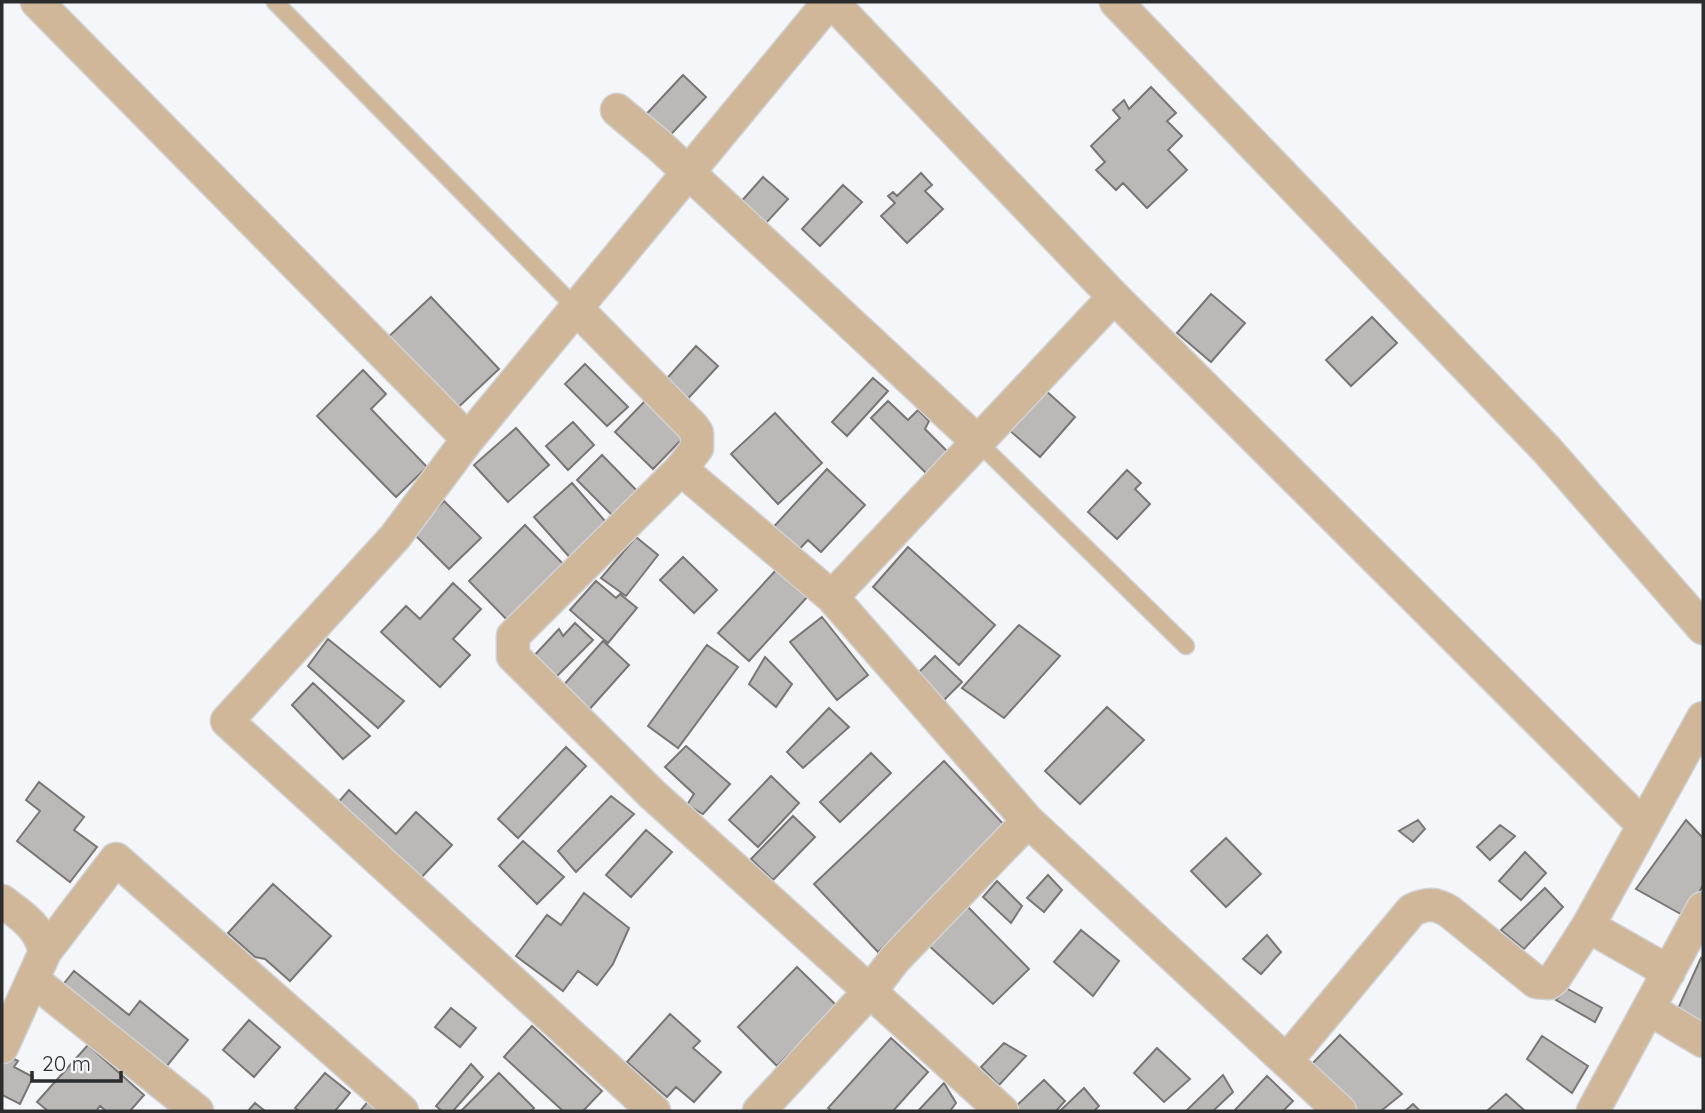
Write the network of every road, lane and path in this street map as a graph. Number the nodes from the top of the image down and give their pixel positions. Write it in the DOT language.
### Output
graph roads {
  1 [pos="37,2"];
  2 [pos="275,2"];
  3 [pos="830,2"];
  4 [pos="1116,2"];
  5 [pos="617,110"];
  6 [pos="688,173"];
  7 [pos="1114,297"];
  8 [pos="576,308"];
  9 [pos="468,439"];
  10 [pos="978,442"];
  11 [pos="681,469"];
  12 [pos="832,597"];
  13 [pos="1703,628"];
  14 [pos="1186,646"];
  15 [pos="1703,718"];
  16 [pos="1028,821"];
  17 [pos="1643,825"];
  18 [pos="2,901"];
  19 [pos="1703,908"];
  20 [pos="1588,926"];
  21 [pos="39,966"];
  22 [pos="1669,972"];
  23 [pos="870,990"];
  24 [pos="1649,1009"];
  25 [pos="1703,1041"];
  26 [pos="2,1047"];
  27 [pos="1286,1061"];
  28 [pos="197,1111"];
  29 [pos="402,1111"];
  30 [pos="654,1111"];
  31 [pos="759,1111"];
  32 [pos="1002,1111"];
  33 [pos="1340,1111"];
  34 [pos="1593,1111"];
  1 -- 9 [label="street"];
  2 -- 8 [label="lane"];
  3 -- 6 [label="street"];
  3 -- 7 [label="street"];
  4 -- 13 [label="street"];
  5 -- 6 [label="street"];
  6 -- 8 [label="street"];
  6 -- 10 [label="street"];
  7 -- 10 [label="street"];
  7 -- 17 [label="street"];
  8 -- 9 [label="street"];
  8 -- 11 [label="street"];
  9 -- 30 [label="street"];
  10 -- 12 [label="street"];
  10 -- 14 [label="lane"];
  11 -- 12 [label="street"];
  11 -- 23 [label="street"];
  12 -- 16 [label="street"];
  15 -- 17 [label="street"];
  16 -- 23 [label="street"];
  16 -- 27 [label="street"];
  17 -- 20 [label="street"];
  18 -- 21 [label="street"];
  19 -- 22 [label="street"];
  20 -- 22 [label="street"];
  20 -- 27 [label="street"];
  21 -- 26 [label="street"];
  21 -- 28 [label="street"];
  21 -- 29 [label="street"];
  22 -- 24 [label="street"];
  23 -- 31 [label="street"];
  23 -- 32 [label="street"];
  24 -- 25 [label="street"];
  24 -- 34 [label="street"];
  27 -- 33 [label="street"];
}
